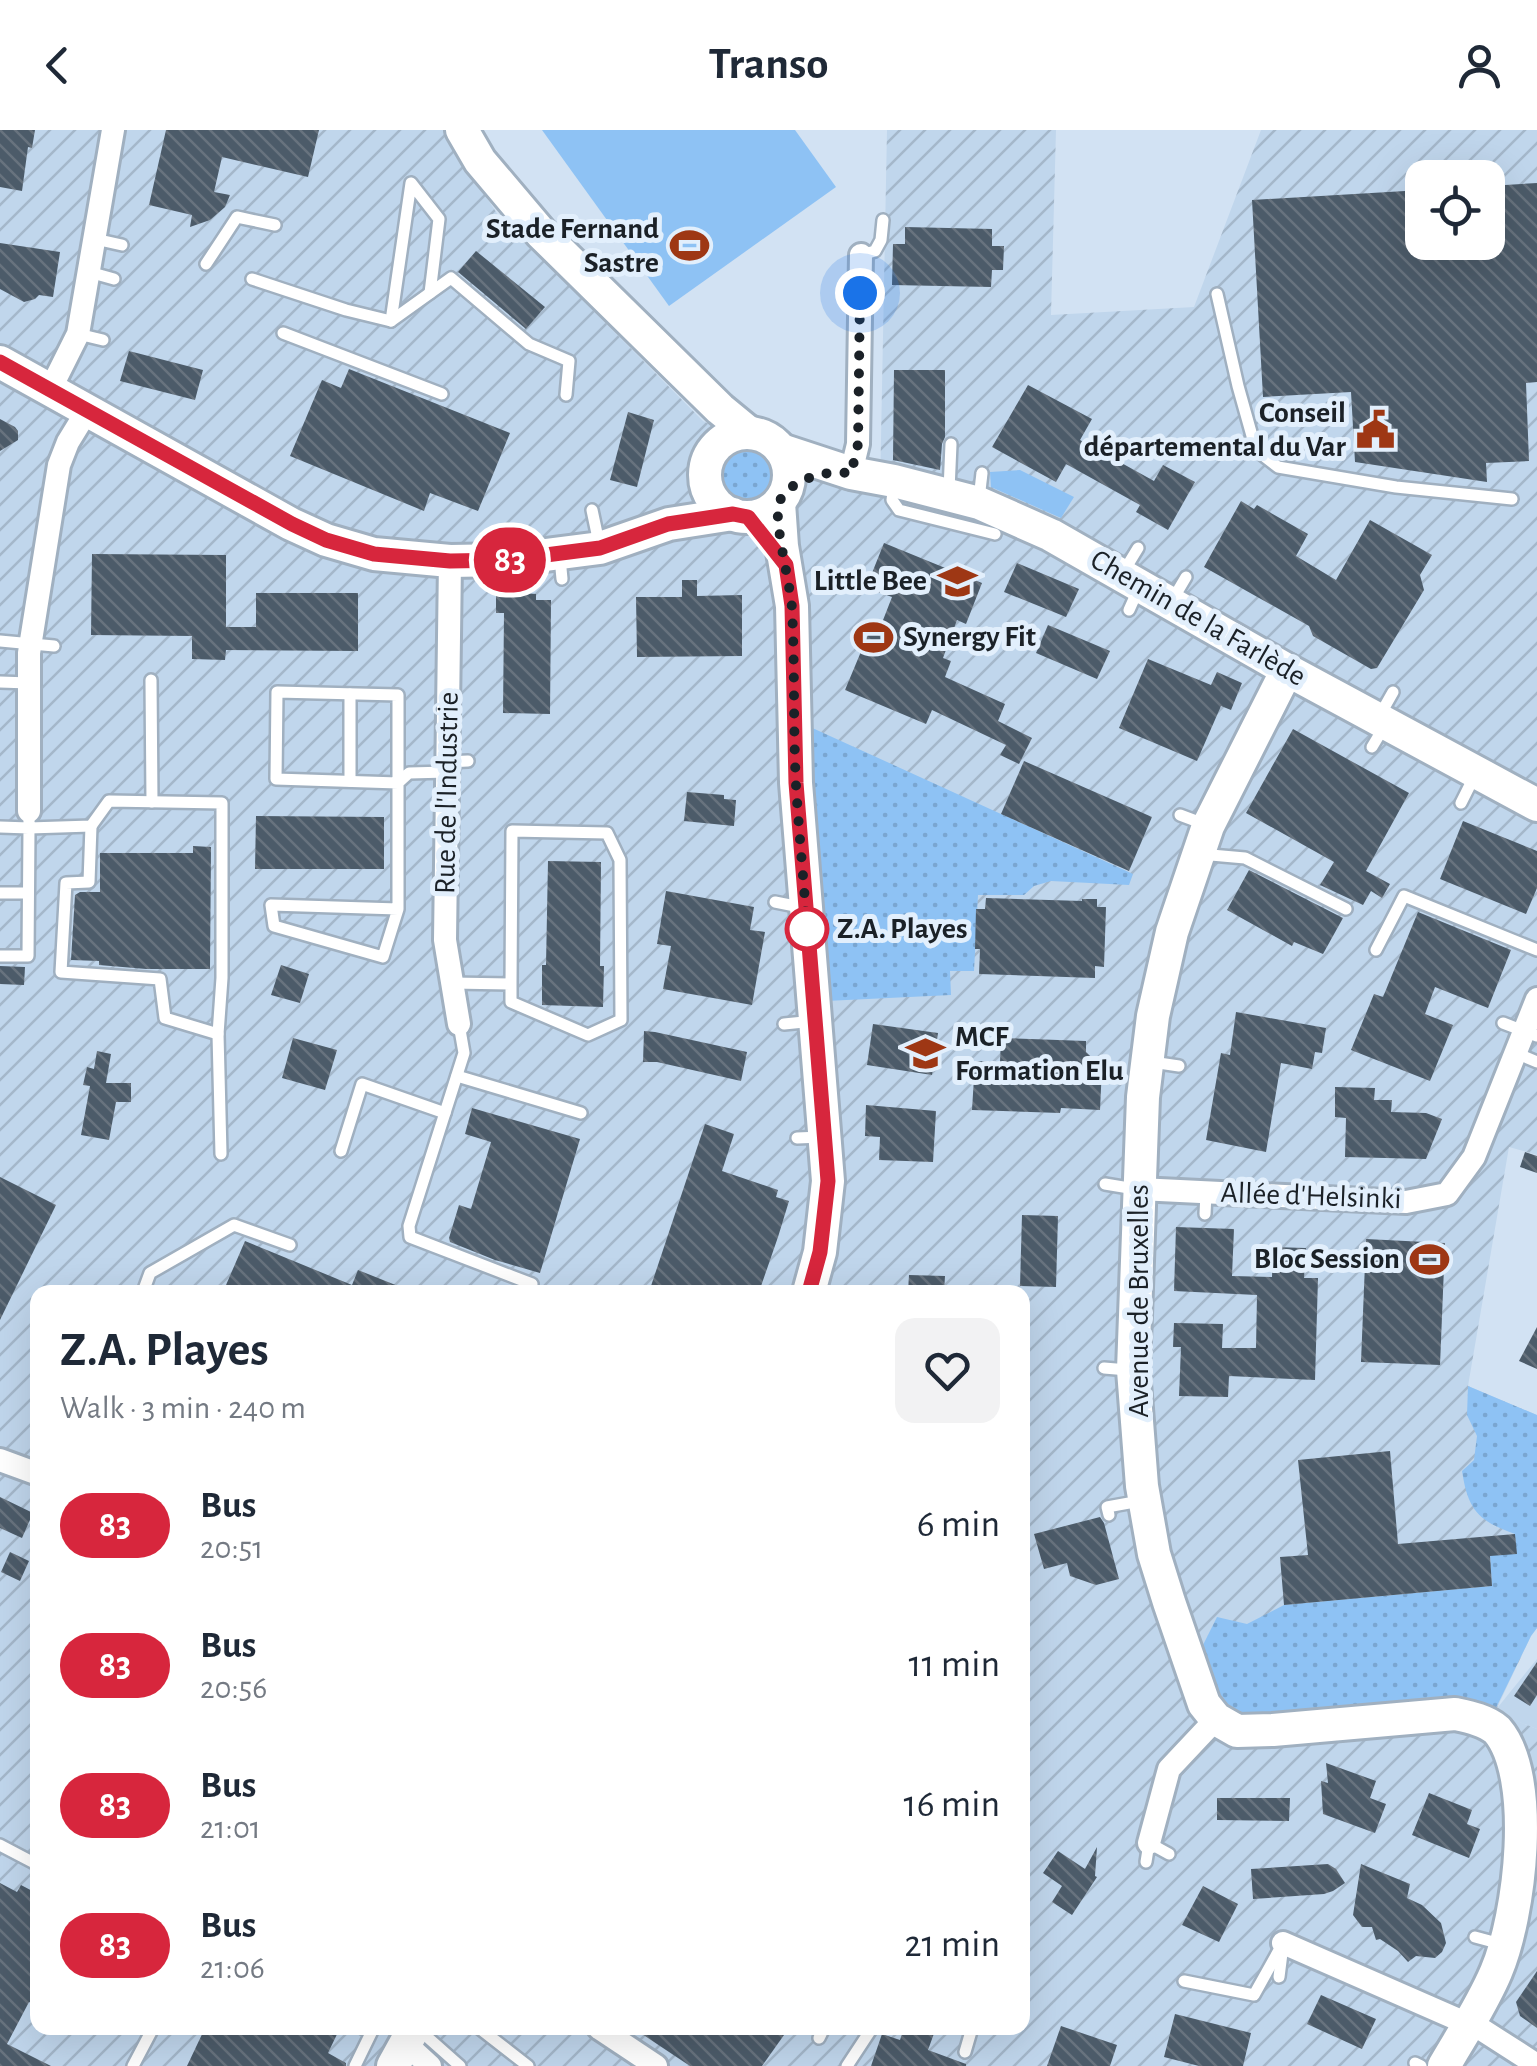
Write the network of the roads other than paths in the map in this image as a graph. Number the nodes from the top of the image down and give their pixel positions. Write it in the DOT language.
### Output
graph roads {
  1 [pos="113,130"];
  2 [pos="462,130"];
  3 [pos="883,220"];
  4 [pos="275,225"];
  5 [pos="95,239"];
  6 [pos="122,245"];
  7 [pos="861,255"];
  8 [pos="206,264"];
  9 [pos="89,272"];
  10 [pos="114,279"];
  11 [pos="252,279"];
  12 [pos="430,293"];
  13 [pos="1218,294"];
  14 [pos="391,321"];
  15 [pos="283,333"];
  16 [pos="78,334"];
  17 [pos="102,340"];
  18 [pos="654,346"];
  19 [pos="0,362"];
  20 [pos="50,390"];
  21 [pos="442,394"];
  22 [pos="566,396"];
  23 [pos="87,411"];
  24 [pos="748,432"];
  25 [pos="951,444"];
  26 [pos="714,448"];
  27 [pos="782,450"];
  28 [pos="847,472"];
  29 [pos="894,481"];
  30 [pos="706,484"];
  31 [pos="970,490"];
  32 [pos="783,495"];
  33 [pos="1512,499"];
  34 [pos="592,510"];
  35 [pos="741,516"];
  36 [pos="997,530"];
  37 [pos="658,532"];
  38 [pos="600,548"];
  39 [pos="431,556"];
  40 [pos="786,565"];
  41 [pos="0,641"];
  42 [pos="42,645"];
  43 [pos="1287,670"];
  44 [pos="151,680"];
  45 [pos="0,682"];
  46 [pos="29,683"];
  47 [pos="350,694"];
  48 [pos="454,765"];
  49 [pos="1476,773"];
  50 [pos="350,782"];
  51 [pos="398,783"];
  52 [pos="152,802"];
  53 [pos="1461,803"];
  54 [pos="1537,805"];
  55 [pos="29,819"];
  56 [pos="91,826"];
  57 [pos="0,827"];
  58 [pos="1196,830"];
  59 [pos="0,893"];
  60 [pos="28,893"];
  61 [pos="398,908"];
  62 [pos="1346,908"];
  63 [pos="1376,950"];
  64 [pos="1537,950"];
  65 [pos="0,956"];
  66 [pos="452,983"];
  67 [pos="511,984"];
  68 [pos="1537,999"];
  69 [pos="459,1024"];
  70 [pos="218,1034"];
  71 [pos="1517,1047"];
  72 [pos="457,1076"];
  73 [pos="445,1113"];
  74 [pos="580,1113"];
  75 [pos="341,1151"];
  76 [pos="222,1154"];
  77 [pos="1105,1184"];
  78 [pos="1139,1190"];
  79 [pos="290,1245"];
  80 [pos="532,1284"];
  81 [pos="146,1285"];
  82 [pos="811,1285"];
  83 [pos="0,1460"];
  84 [pos="30,1471"];
  85 [pos="1144,1500"];
  86 [pos="1109,1516"];
  87 [pos="1216,1719"];
  88 [pos="1528,1761"];
  89 [pos="0,1845"];
  90 [pos="1155,1853"];
  91 [pos="30,1861"];
  92 [pos="1522,1874"];
  93 [pos="1283,1944"];
  94 [pos="1279,1977"];
  95 [pos="1184,1980"];
  96 [pos="1470,2022"];
  97 [pos="150,2035"];
  98 [pos="370,2035"];
  99 [pos="488,2035"];
  100 [pos="610,2035"];
  101 [pos="868,2035"];
  102 [pos="970,2035"];
  103 [pos="407,2041"];
  104 [pos="965,2052"];
  105 [pos="1426,2065"];
  106 [pos="1537,2065"];
  107 [pos="134,2066"];
  108 [pos="354,2066"];
  109 [pos="430,2066"];
  110 [pos="460,2066"];
  111 [pos="528,2066"];
  112 [pos="656,2066"];
  113 [pos="848,2066"];
  1 -- 5 [label="street"];
  2 -- 18 [label="street"];
  3 -- 7 [label="lane"];
  4 -- 8 [label="lane"];
  5 -- 6 [label="lane"];
  5 -- 9 [label="street"];
  7 -- 28 [label="street"];
  9 -- 10 [label="lane"];
  9 -- 16 [label="street"];
  11 -- 14 [label="lane"];
  12 -- 14 [label="lane"];
  12 -- 14 [label="lane"];
  12 -- 22 [label="lane"];
  13 -- 33 [label="lane"];
  15 -- 21 [label="lane"];
  16 -- 17 [label="lane"];
  16 -- 20 [label="street"];
  18 -- 24 [label="street"];
  18 -- 26 [label="street"];
  19 -- 20 [label="street"];
  20 -- 23 [label="street"];
  23 -- 39 [label="street"];
  23 -- 42 [label="street"];
  24 -- 26 [label="street"];
  24 -- 27 [label="street"];
  25 -- 31 [label="lane"];
  26 -- 30 [label="street"];
  27 -- 28 [label="street, Chemin de la Farlède"];
  27 -- 32 [label="street"];
  28 -- 29 [label="street, Chemin de la Farlède"];
  28 -- 32 [label="street, Chemin de la Farlède"];
  29 -- 31 [label="street, Chemin de la Farlède"];
  29 -- 36 [label="lane"];
  30 -- 35 [label="street"];
  30 -- 37 [label="street"];
  31 -- 36 [label="street, Chemin de la Farlède"];
  32 -- 35 [label="street"];
  32 -- 40 [label="street"];
  34 -- 38 [label="lane"];
  35 -- 37 [label="street"];
  35 -- 40 [label="street"];
  36 -- 43 [label="street, Chemin de la Farlède"];
  37 -- 38 [label="street"];
  38 -- 39 [label="street"];
  39 -- 48 [label="street, Rue de l'Industrie"];
  40 -- 82 [label="street"];
  41 -- 42 [label="lane"];
  42 -- 46 [label="street"];
  43 -- 49 [label="street, Chemin de la Farlède"];
  43 -- 58 [label="street, Avenue de Bruxelles"];
  44 -- 52 [label="lane"];
  45 -- 46 [label="lane"];
  46 -- 55 [label="street"];
  47 -- 50 [label="lane"];
  47 -- 50 [label="lane"];
  47 -- 51 [label="lane"];
  48 -- 51 [label="lane"];
  48 -- 66 [label="street, Rue de l'Industrie"];
  49 -- 53 [label="lane"];
  49 -- 54 [label="street, Chemin de la Farlède"];
  50 -- 51 [label="lane"];
  51 -- 61 [label="lane"];
  52 -- 56 [label="lane"];
  52 -- 70 [label="lane"];
  55 -- 56 [label="lane"];
  55 -- 57 [label="lane"];
  55 -- 60 [label="lane"];
  56 -- 70 [label="lane"];
  58 -- 62 [label="lane"];
  58 -- 78 [label="street, Avenue de Bruxelles"];
  59 -- 60 [label="lane"];
  60 -- 65 [label="lane"];
  61 -- 61 [label="lane"];
  63 -- 64 [label="lane"];
  66 -- 67 [label="lane"];
  66 -- 69 [label="street, Rue de l'Industrie"];
  67 -- 67 [label="lane"];
  68 -- 71 [label="street, Allée d'Helsinki"];
  69 -- 72 [label="lane"];
  70 -- 76 [label="lane"];
  71 -- 78 [label="street, Allée d'Helsinki"];
  72 -- 73 [label="lane"];
  72 -- 74 [label="lane"];
  73 -- 75 [label="lane"];
  73 -- 80 [label="lane"];
  77 -- 78 [label="lane"];
  78 -- 85 [label="street, Avenue de Bruxelles"];
  79 -- 81 [label="lane"];
  83 -- 84 [label="street"];
  85 -- 86 [label="lane"];
  85 -- 87 [label="street, Avenue de Bruxelles"];
  87 -- 88 [label="street"];
  87 -- 90 [label="street"];
  88 -- 92 [label="street"];
  89 -- 91 [label="lane"];
  92 -- 96 [label="street"];
  93 -- 94 [label="lane"];
  93 -- 95 [label="lane"];
  93 -- 96 [label="street"];
  96 -- 105 [label="street"];
  96 -- 106 [label="street"];
  97 -- 107 [label="lane"];
  98 -- 108 [label="lane"];
  99 -- 111 [label="lane"];
  100 -- 112 [label="street"];
  101 -- 113 [label="lane"];
  102 -- 104 [label="lane"];
  103 -- 109 [label="street"];
  103 -- 110 [label="lane"];
}
